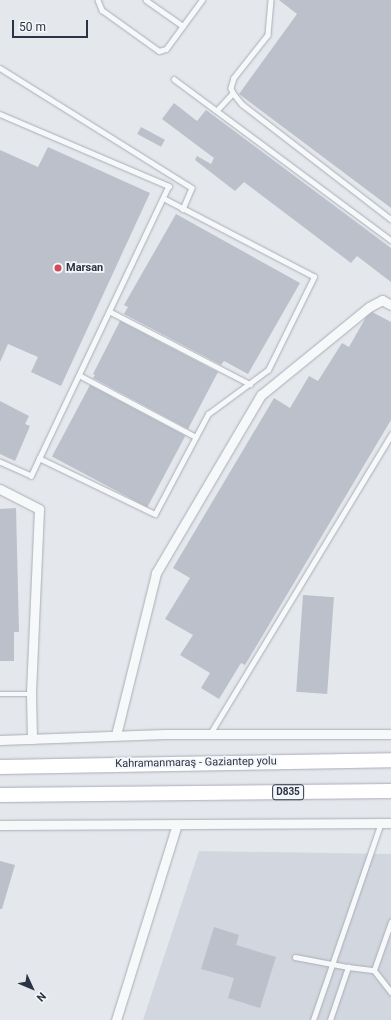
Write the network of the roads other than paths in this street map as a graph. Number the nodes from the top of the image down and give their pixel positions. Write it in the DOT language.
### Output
graph roads {
  1 [pos="98,0"];
  2 [pos="146,0"];
  3 [pos="202,0"];
  4 [pos="271,0"];
  5 [pos="183,26"];
  6 [pos="0,68"];
  7 [pos="174,79"];
  8 [pos="233,94"];
  9 [pos="217,110"];
  10 [pos="0,114"];
  11 [pos="164,198"];
  12 [pos="183,209"];
  13 [pos="391,219"];
  14 [pos="391,240"];
  15 [pos="391,305"];
  16 [pos="109,311"];
  17 [pos="79,375"];
  18 [pos="250,384"];
  19 [pos="391,435"];
  20 [pos="196,437"];
  21 [pos="39,458"];
  22 [pos="0,462"];
  23 [pos="0,489"];
  24 [pos="0,694"];
  25 [pos="31,694"];
  26 [pos="210,734"];
  27 [pos="391,734"];
  28 [pos="116,736"];
  29 [pos="32,739"];
  30 [pos="0,740"];
  31 [pos="391,760"];
  32 [pos="0,767"];
  33 [pos="391,791"];
  34 [pos="0,795"];
  35 [pos="381,823"];
  36 [pos="391,823"];
  37 [pos="177,824"];
  38 [pos="0,825"];
  39 [pos="391,922"];
  40 [pos="295,957"];
  41 [pos="330,965"];
  42 [pos="348,967"];
  43 [pos="374,970"];
  44 [pos="391,992"];
  45 [pos="116,1020"];
  46 [pos="313,1020"];
  47 [pos="330,1020"];
  1 -- 5 [label="lane"];
  2 -- 5 [label="lane"];
  3 -- 5 [label="lane"];
  4 -- 8 [label="lane"];
  6 -- 12 [label="lane"];
  7 -- 9 [label="lane"];
  8 -- 9 [label="lane"];
  8 -- 13 [label="lane"];
  9 -- 14 [label="lane"];
  10 -- 11 [label="lane"];
  11 -- 12 [label="lane"];
  11 -- 16 [label="lane"];
  12 -- 18 [label="lane"];
  15 -- 28 [label="street"];
  16 -- 17 [label="lane"];
  16 -- 18 [label="lane"];
  17 -- 20 [label="lane"];
  17 -- 21 [label="lane"];
  18 -- 20 [label="lane"];
  19 -- 26 [label="lane"];
  20 -- 21 [label="lane"];
  21 -- 22 [label="lane"];
  23 -- 25 [label="street"];
  24 -- 25 [label="lane"];
  25 -- 29 [label="street"];
  26 -- 27 [label="street"];
  26 -- 28 [label="street"];
  28 -- 29 [label="street"];
  29 -- 30 [label="street"];
  31 -- 32 [label="highway, Kahramanmaraş - Gaziantep yolu"];
  33 -- 34 [label="highway, D835"];
  35 -- 36 [label="street"];
  35 -- 37 [label="street"];
  35 -- 41 [label="lane"];
  37 -- 38 [label="street"];
  37 -- 45 [label="street"];
  39 -- 43 [label="lane"];
  40 -- 41 [label="lane"];
  41 -- 42 [label="lane"];
  41 -- 46 [label="lane"];
  42 -- 43 [label="lane"];
  42 -- 47 [label="lane"];
  43 -- 44 [label="lane"];
}
